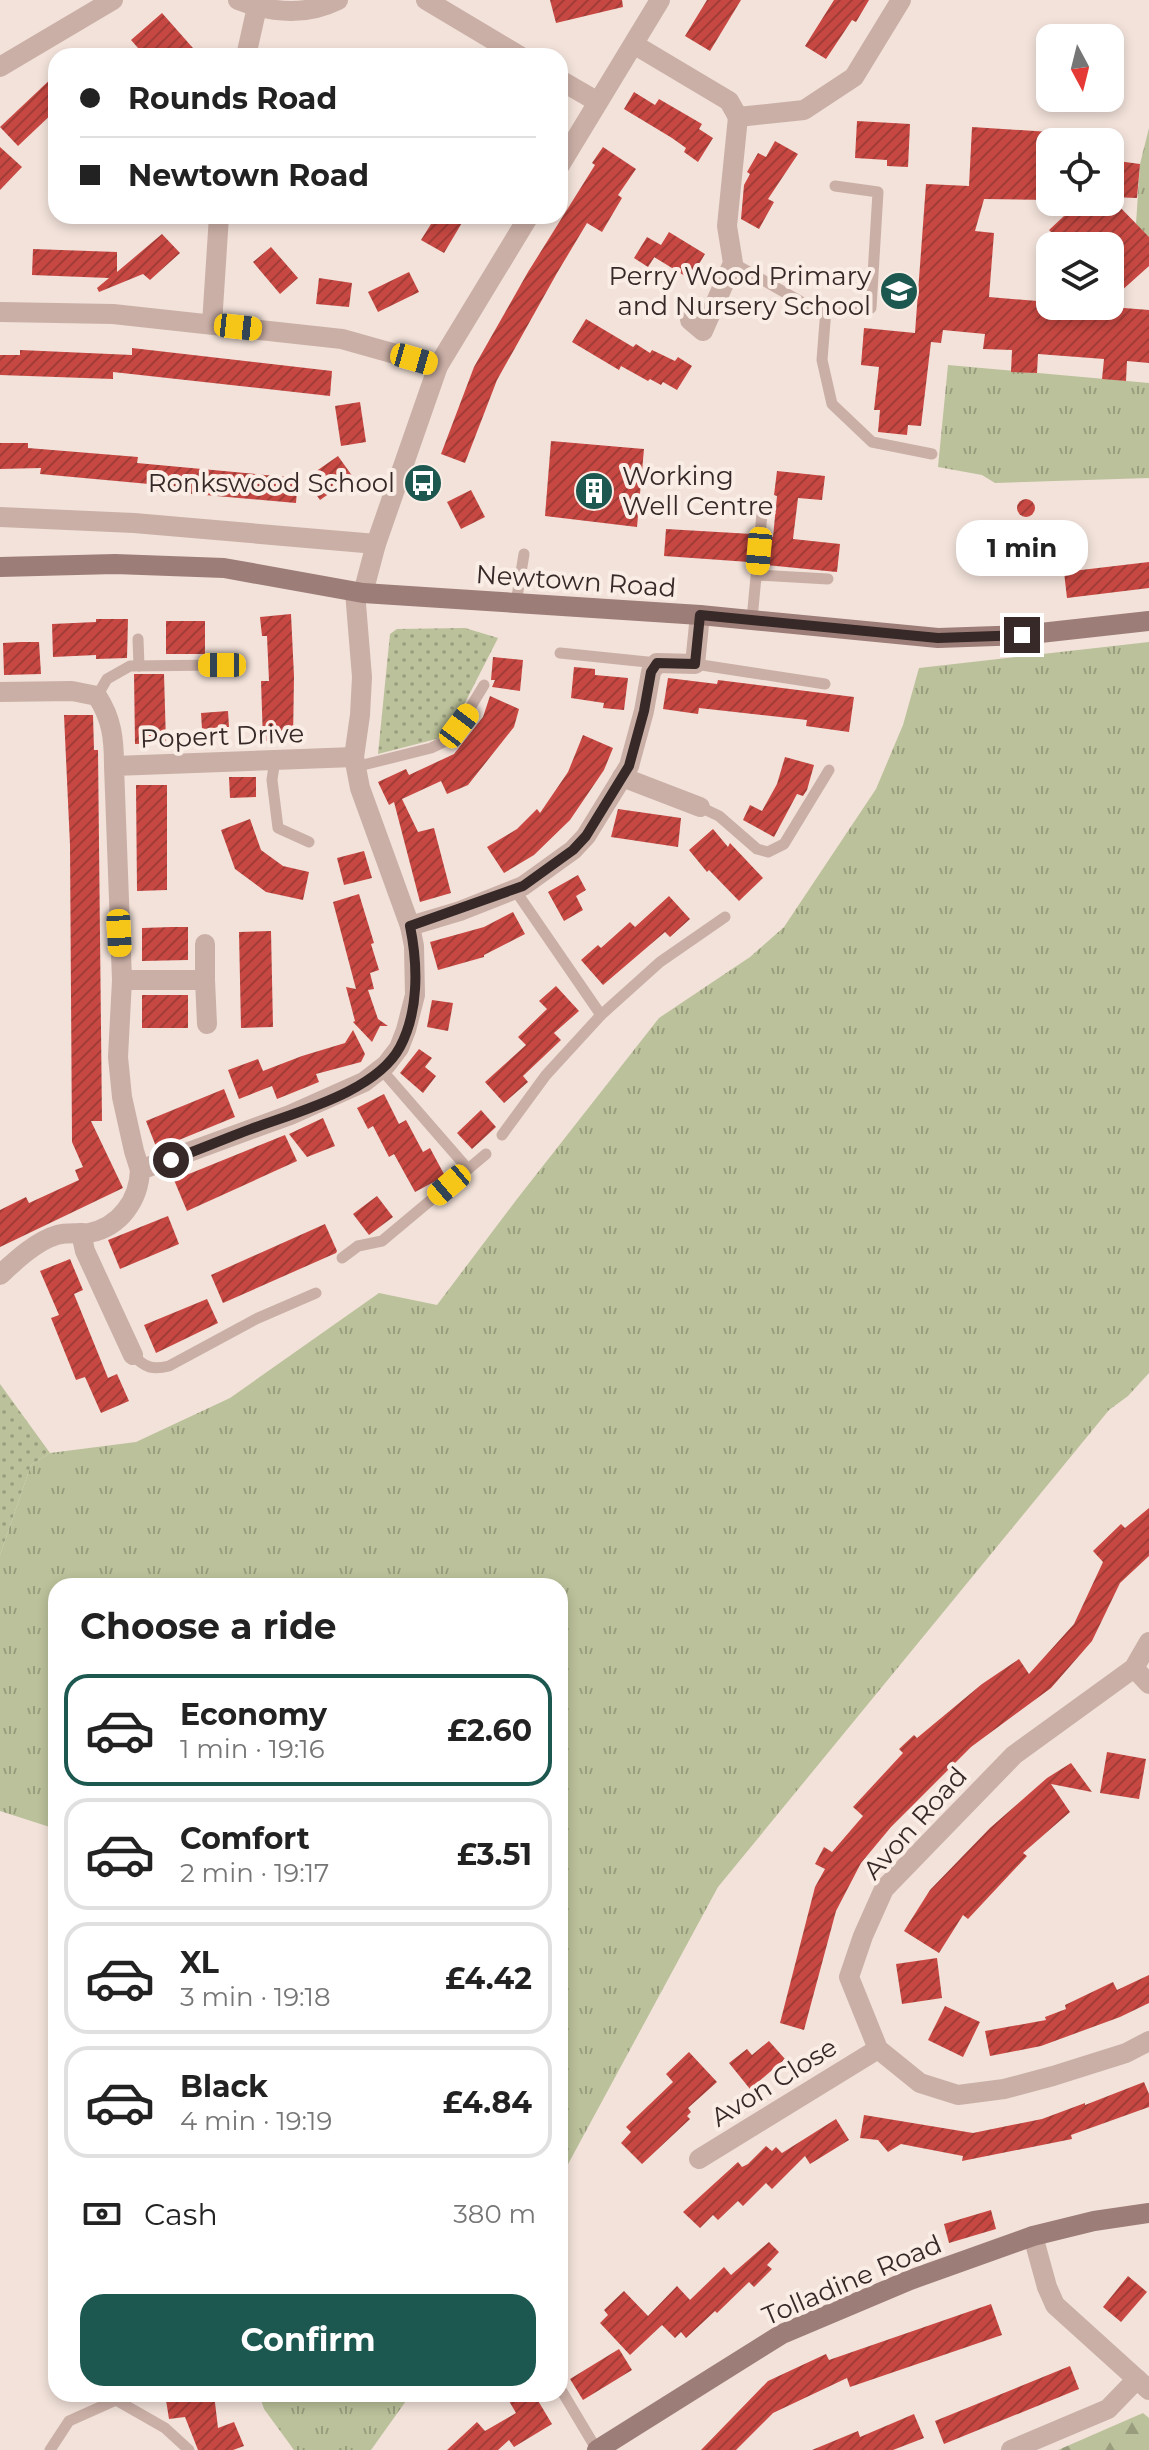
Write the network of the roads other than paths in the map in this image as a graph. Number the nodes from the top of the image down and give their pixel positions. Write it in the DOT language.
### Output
graph roads {
  1 [pos="113,0"];
  2 [pos="338,0"];
  3 [pos="426,0"];
  4 [pos="660,0"];
  5 [pos="901,0"];
  6 [pos="248,4"];
  7 [pos="635,45"];
  8 [pos="246,48"];
  9 [pos="507,48"];
  10 [pos="0,67"];
  11 [pos="568,85"];
  12 [pos="598,102"];
  13 [pos="738,117"];
  14 [pos="568,152"];
  15 [pos="835,186"];
  16 [pos="218,224"];
  17 [pos="524,224"];
  18 [pos="733,263"];
  19 [pos="826,309"];
  20 [pos="0,312"];
  21 [pos="690,320"];
  22 [pos="212,324"];
  23 [pos="438,366"];
  24 [pos="932,454"];
  25 [pos="763,503"];
  26 [pos="0,517"];
  27 [pos="376,544"];
  28 [pos="524,554"];
  29 [pos="0,567"];
  30 [pos="757,575"];
  31 [pos="828,579"];
  32 [pos="359,593"];
  33 [pos="516,603"];
  34 [pos="700,615"];
  35 [pos="752,619"];
  36 [pos="1149,621"];
  37 [pos="138,639"];
  38 [pos="560,653"];
  39 [pos="657,663"];
  40 [pos="695,664"];
  41 [pos="222,665"];
  42 [pos="139,666"];
  43 [pos="825,684"];
  44 [pos="484,685"];
  45 [pos="0,692"];
  46 [pos="97,696"];
  47 [pos="275,759"];
  48 [pos="354,762"];
  49 [pos="114,766"];
  50 [pos="829,770"];
  51 [pos="622,777"];
  52 [pos="700,807"];
  53 [pos="309,842"];
  54 [pos="515,890"];
  55 [pos="725,917"];
  56 [pos="410,926"];
  57 [pos="205,944"];
  58 [pos="122,980"];
  59 [pos="205,980"];
  60 [pos="601,1015"];
  61 [pos="207,1024"];
  62 [pos="381,1069"];
  63 [pos="502,1135"];
  64 [pos="486,1154"];
  65 [pos="468,1169"];
  66 [pos="140,1170"];
  67 [pos="81,1233"];
  68 [pos="342,1258"];
  69 [pos="0,1275"];
  70 [pos="316,1293"];
  71 [pos="133,1355"];
  72 [pos="1149,1642"];
  73 [pos="1134,1668"];
  74 [pos="1149,1684"];
  75 [pos="1149,2041"];
  76 [pos="878,2049"];
  77 [pos="699,2159"];
  78 [pos="1149,2213"];
  79 [pos="1033,2236"];
  80 [pos="1143,2384"];
  81 [pos="568,2401"];
  82 [pos="112,2402"];
  83 [pos="120,2402"];
  84 [pos="50,2450"];
  85 [pos="189,2450"];
  86 [pos="597,2450"];
  87 [pos="1011,2450"];
  1 -- 10 [label="street"];
  2 -- 6 [label="street"];
  3 -- 9 [label="street"];
  4 -- 7 [label="street"];
  5 -- 13 [label="street"];
  6 -- 8 [label="street"];
  7 -- 12 [label="street"];
  7 -- 13 [label="street"];
  11 -- 12 [label="street"];
  12 -- 14 [label="street"];
  13 -- 18 [label="street"];
  15 -- 19 [label="lane"];
  16 -- 22 [label="street"];
  17 -- 23 [label="street"];
  18 -- 19 [label="lane"];
  18 -- 21 [label="street"];
  19 -- 24 [label="lane"];
  20 -- 22 [label="street"];
  22 -- 23 [label="street"];
  23 -- 27 [label="street"];
  25 -- 30 [label="lane"];
  26 -- 27 [label="street"];
  27 -- 32 [label="street"];
  28 -- 33 [label="lane"];
  29 -- 32 [label="main road, Newtown Road"];
  30 -- 31 [label="lane"];
  30 -- 35 [label="lane"];
  32 -- 33 [label="main road, Newtown Road"];
  32 -- 48 [label="street"];
  33 -- 34 [label="main road, Newtown Road"];
  34 -- 35 [label="main road, Newtown Road"];
  34 -- 40 [label="street"];
  35 -- 36 [label="main road, Newtown Road"];
  37 -- 42 [label="lane"];
  38 -- 39 [label="lane"];
  39 -- 40 [label="street"];
  39 -- 51 [label="street"];
  40 -- 43 [label="lane"];
  41 -- 42 [label="lane"];
  42 -- 46 [label="lane"];
  44 -- 48 [label="lane"];
  45 -- 46 [label="street"];
  46 -- 49 [label="street"];
  47 -- 48 [label="street, Popert Drive"];
  47 -- 49 [label="street, Popert Drive"];
  47 -- 53 [label="lane"];
  48 -- 56 [label="street"];
  49 -- 58 [label="street, Popert Drive"];
  50 -- 52 [label="lane"];
  51 -- 52 [label="street"];
  51 -- 54 [label="street"];
  54 -- 56 [label="street"];
  54 -- 60 [label="lane"];
  55 -- 60 [label="lane"];
  56 -- 62 [label="street"];
  57 -- 59 [label="street"];
  58 -- 59 [label="street"];
  58 -- 66 [label="street, Popert Drive"];
  59 -- 61 [label="street"];
  60 -- 63 [label="lane"];
  62 -- 65 [label="lane"];
  62 -- 66 [label="street"];
  64 -- 65 [label="lane"];
  65 -- 68 [label="lane"];
  66 -- 67 [label="street"];
  67 -- 69 [label="street"];
  67 -- 71 [label="street"];
  70 -- 71 [label="lane"];
  72 -- 73 [label="street, Avon Road"];
  73 -- 74 [label="street"];
  73 -- 76 [label="street, Avon Road"];
  75 -- 76 [label="street, Avon Road"];
  76 -- 77 [label="street, Avon Close"];
  78 -- 79 [label="main road, Tolladine Road"];
  79 -- 80 [label="street"];
  79 -- 86 [label="main road, Tolladine Road"];
  80 -- 87 [label="street"];
  81 -- 86 [label="lane"];
  82 -- 84 [label="lane"];
  83 -- 85 [label="lane"];
}
